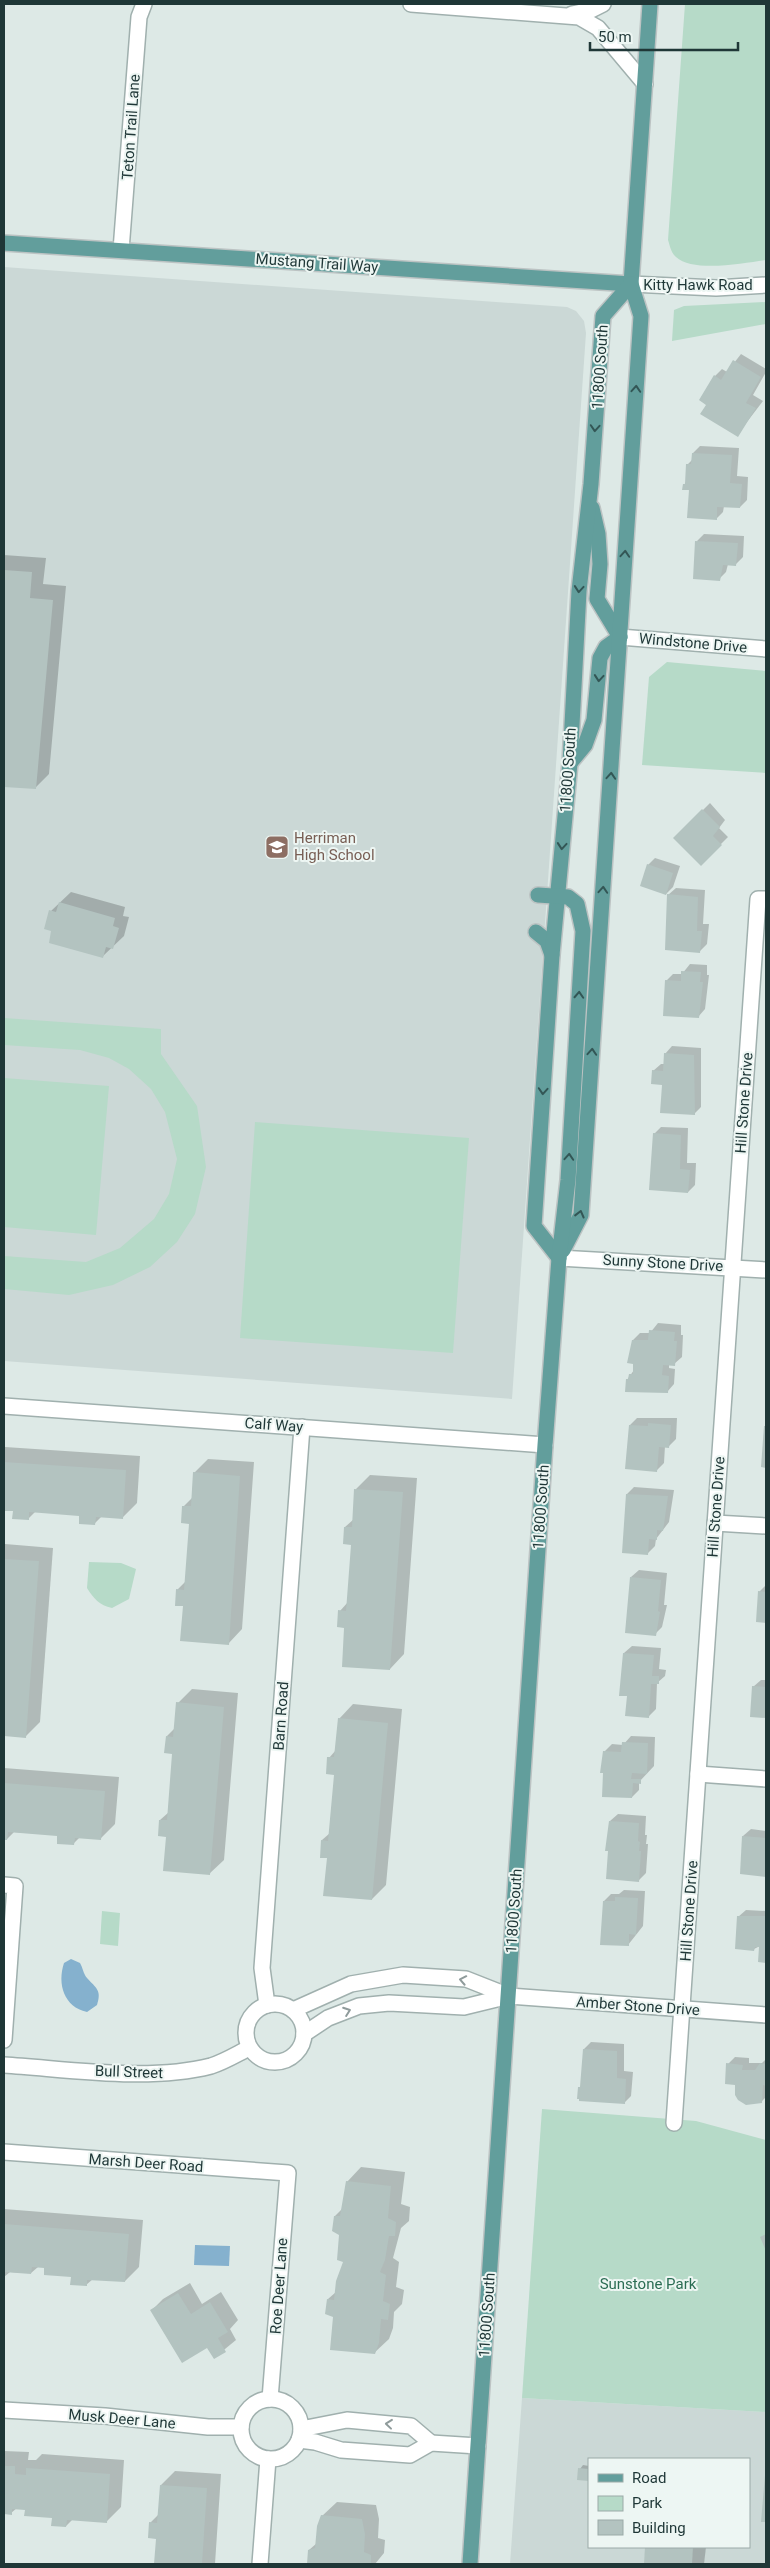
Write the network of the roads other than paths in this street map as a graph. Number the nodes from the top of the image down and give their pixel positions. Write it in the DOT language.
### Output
graph roads {
  1 [pos="144,4"];
  2 [pos="411,4"];
  3 [pos="603,4"];
  4 [pos="650,4"];
  5 [pos="569,15"];
  6 [pos="645,84"];
  7 [pos="4,243"];
  8 [pos="121,250"];
  9 [pos="631,284"];
  10 [pos="766,285"];
  11 [pos="591,484"];
  12 [pos="620,637"];
  13 [pos="766,649"];
  14 [pos="570,763"];
  15 [pos="538,896"];
  16 [pos="558,896"];
  17 [pos="766,899"];
  18 [pos="536,932"];
  19 [pos="552,955"];
  20 [pos="559,1258"];
  21 [pos="732,1267"];
  22 [pos="766,1270"];
  23 [pos="4,1406"];
  24 [pos="302,1427"];
  25 [pos="544,1445"];
  26 [pos="715,1522"];
  27 [pos="766,1526"];
  28 [pos="698,1774"];
  29 [pos="766,1779"];
  30 [pos="4,1885"];
  31 [pos="509,1996"];
  32 [pos="267,2005"];
  33 [pos="682,2008"];
  34 [pos="293,2010"];
  35 [pos="766,2015"];
  36 [pos="304,2034"];
  37 [pos="4,2040"];
  38 [pos="249,2048"];
  39 [pos="4,2065"];
  40 [pos="674,2123"];
  41 [pos="4,2152"];
  42 [pos="288,2173"];
  43 [pos="270,2399"];
  44 [pos="4,2410"];
  45 [pos="241,2427"];
  46 [pos="300,2434"];
  47 [pos="431,2444"];
  48 [pos="478,2446"];
  49 [pos="268,2459"];
  50 [pos="260,2564"];
  51 [pos="470,2564"];
  1 -- 8 [label="street, Teton Trail Lane"];
  2 -- 5 [label="street"];
  3 -- 5 [label="street"];
  4 -- 6 [label="main road, 11800 South"];
  5 -- 6 [label="street"];
  6 -- 9 [label="main road, 11800 South"];
  7 -- 8 [label="main road, Mustang Trail Way"];
  8 -- 9 [label="main road, Mustang Trail Way"];
  9 -- 10 [label="street, Kitty Hawk Road"];
  9 -- 11 [label="main road, 11800 South, one-way"];
  12 -- 9 [label="main road, 11800 South, one-way"];
  11 -- 12 [label="main road"];
  11 -- 14 [label="main road, 11800 South, one-way"];
  12 -- 13 [label="street, Windstone Drive"];
  12 -- 14 [label="main road, one-way"];
  20 -- 12 [label="main road, 11800 South, one-way"];
  14 -- 16 [label="main road, 11800 South, one-way"];
  15 -- 16 [label="main road"];
  16 -- 19 [label="main road, 11800 South"];
  20 -- 16 [label="main road, one-way"];
  17 -- 21 [label="street, Hill Stone Drive"];
  18 -- 19 [label="main road"];
  19 -- 20 [label="main road, 11800 South, one-way"];
  20 -- 21 [label="street, Sunny Stone Drive"];
  20 -- 25 [label="main road, 11800 South"];
  21 -- 22 [label="street, Sunny Stone Drive"];
  21 -- 26 [label="street, Hill Stone Drive"];
  23 -- 24 [label="street, Calf Way"];
  24 -- 25 [label="street, Calf Way"];
  24 -- 32 [label="street, Barn Road"];
  25 -- 31 [label="main road, 11800 South"];
  26 -- 27 [label="street"];
  26 -- 28 [label="street, Hill Stone Drive"];
  28 -- 29 [label="street"];
  28 -- 33 [label="street, Hill Stone Drive"];
  30 -- 37 [label="street"];
  31 -- 33 [label="street, Amber Stone Drive"];
  31 -- 34 [label="street, one-way"];
  36 -- 31 [label="street, one-way"];
  31 -- 48 [label="main road, 11800 South"];
  32 -- 34 [label="street"];
  32 -- 38 [label="street"];
  33 -- 35 [label="street, Amber Stone Drive"];
  33 -- 40 [label="street, Hill Stone Drive"];
  34 -- 36 [label="street"];
  36 -- 38 [label="street"];
  38 -- 39 [label="street, Bull Street"];
  41 -- 42 [label="street, Marsh Deer Road"];
  42 -- 43 [label="street, Roe Deer Lane"];
  43 -- 45 [label="street"];
  43 -- 46 [label="street"];
  44 -- 45 [label="street, Musk Deer Lane"];
  45 -- 49 [label="street"];
  46 -- 47 [label="street"];
  47 -- 46 [label="street, one-way"];
  46 -- 49 [label="street"];
  47 -- 48 [label="street"];
  48 -- 51 [label="main road, 11800 South"];
  49 -- 50 [label="street"];
}
